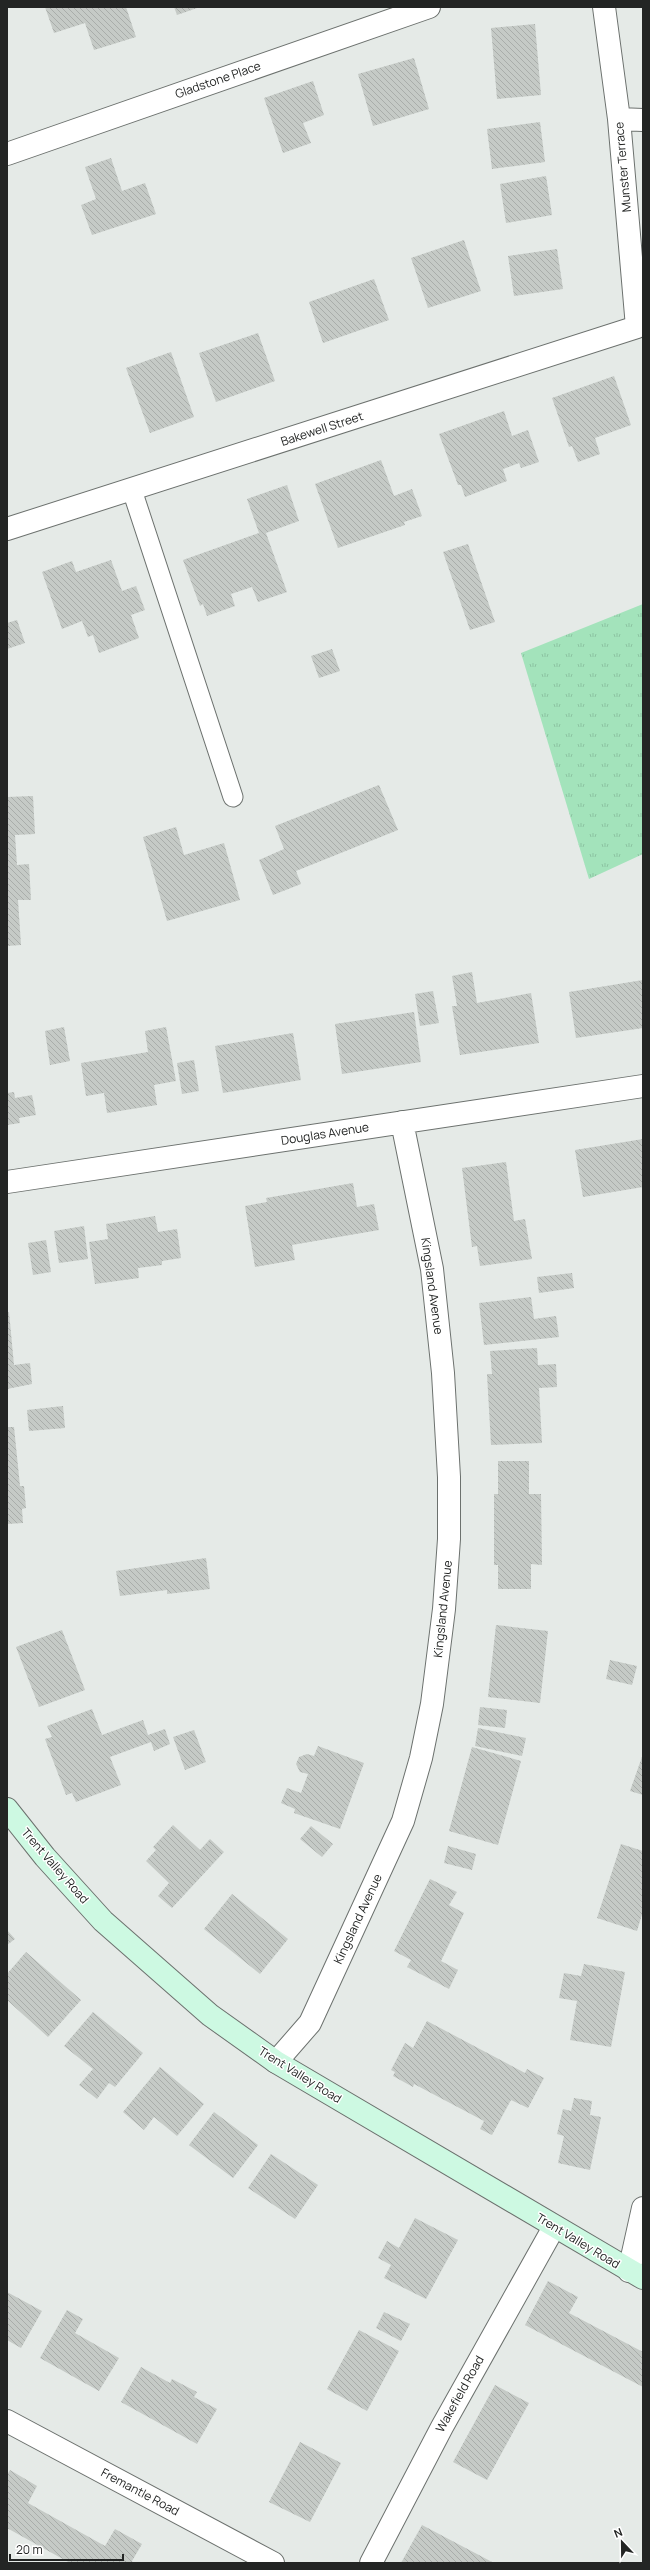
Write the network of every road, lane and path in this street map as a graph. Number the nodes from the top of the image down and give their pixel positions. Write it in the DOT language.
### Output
graph roads {
  1 [pos="429,7"];
  2 [pos="604,7"];
  3 [pos="620,119"];
  4 [pos="643,120"];
  5 [pos="7,154"];
  6 [pos="637,327"];
  7 [pos="132,490"];
  8 [pos="7,529"];
  9 [pos="233,797"];
  10 [pos="643,1086"];
  11 [pos="402,1122"];
  12 [pos="7,1182"];
  13 [pos="7,1809"];
  14 [pos="276,2062"];
  15 [pos="643,2208"];
  16 [pos="554,2227"];
  17 [pos="636,2274"];
  18 [pos="7,2421"];
  19 [pos="274,2563"];
  20 [pos="370,2563"];
  1 -- 5 [label="street, Gladstone Place"];
  2 -- 3 [label="street, Munster Terrace"];
  3 -- 4 [label="street"];
  3 -- 6 [label="street, Munster Terrace"];
  6 -- 7 [label="street, Bakewell Street"];
  7 -- 8 [label="street, Bakewell Street"];
  7 -- 9 [label="lane"];
  10 -- 11 [label="street, Douglas Avenue"];
  11 -- 12 [label="street, Douglas Avenue"];
  11 -- 14 [label="street, Kingsland Avenue"];
  13 -- 14 [label="street, Trent Valley Road"];
  14 -- 16 [label="street, Trent Valley Road"];
  15 -- 17 [label="street"];
  16 -- 17 [label="street, Trent Valley Road"];
  16 -- 20 [label="street, Wakefield Road"];
  18 -- 19 [label="street, Fremantle Road"];
}
